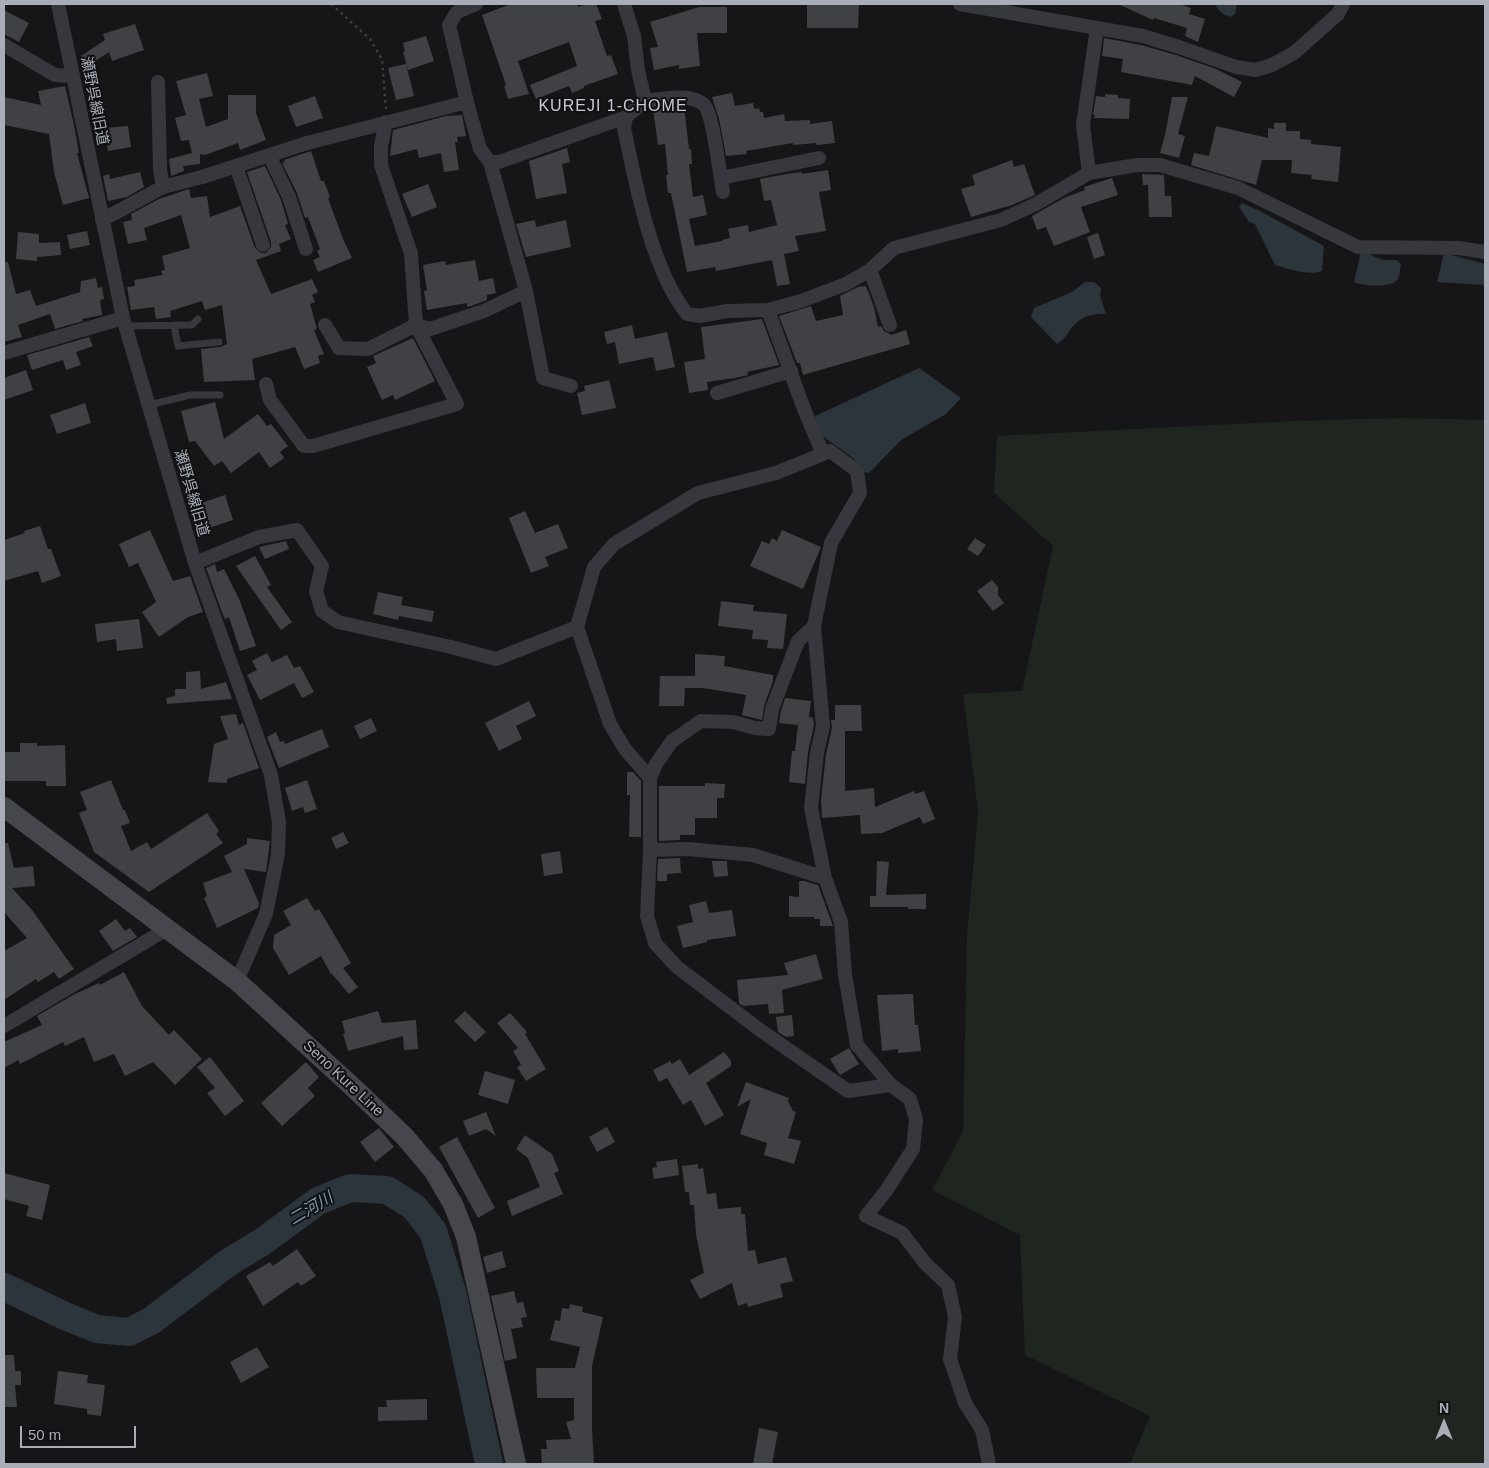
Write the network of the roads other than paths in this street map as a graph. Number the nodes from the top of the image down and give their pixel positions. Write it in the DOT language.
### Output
graph roads {
  1 [pos="58,4"];
  2 [pos="476,4"];
  3 [pos="624,4"];
  4 [pos="960,4"];
  5 [pos="1343,4"];
  6 [pos="1097,28"];
  7 [pos="4,45"];
  8 [pos="73,76"];
  9 [pos="158,82"];
  10 [pos="645,101"];
  11 [pos="467,102"];
  12 [pos="626,117"];
  13 [pos="386,122"];
  14 [pos="269,155"];
  15 [pos="819,158"];
  16 [pos="490,162"];
  17 [pos="236,166"];
  18 [pos="1089,173"];
  19 [pos="163,187"];
  20 [pos="102,220"];
  21 [pos="263,245"];
  22 [pos="306,250"];
  23 [pos="1485,252"];
  24 [pos="870,270"];
  25 [pos="526,291"];
  26 [pos="768,310"];
  27 [pos="198,319"];
  28 [pos="124,322"];
  29 [pos="174,325"];
  30 [pos="325,325"];
  31 [pos="416,325"];
  32 [pos="890,325"];
  33 [pos="219,342"];
  34 [pos="4,353"];
  35 [pos="791,371"];
  36 [pos="266,384"];
  37 [pos="571,386"];
  38 [pos="717,393"];
  39 [pos="220,395"];
  40 [pos="148,405"];
  41 [pos="823,454"];
  42 [pos="195,562"];
  43 [pos="814,626"];
  44 [pos="577,627"];
  45 [pos="650,778"];
  46 [pos="4,807"];
  47 [pos="650,850"];
  48 [pos="825,878"];
  49 [pos="167,929"];
  50 [pos="237,981"];
  51 [pos="4,1024"];
  52 [pos="891,1085"];
  53 [pos="516,1464"];
  54 [pos="990,1464"];
  1 -- 8 [label="street, 瀬野呉線旧道"];
  2 -- 11 [label="street"];
  3 -- 10 [label="street"];
  4 -- 6 [label="street"];
  5 -- 6 [label="street"];
  6 -- 18 [label="street"];
  7 -- 8 [label="street"];
  8 -- 20 [label="street, 瀬野呉線旧道"];
  9 -- 19 [label="street"];
  10 -- 12 [label="street"];
  10 -- 15 [label="street"];
  11 -- 13 [label="street"];
  11 -- 16 [label="street"];
  12 -- 16 [label="street"];
  12 -- 26 [label="street"];
  13 -- 14 [label="street"];
  13 -- 31 [label="street"];
  14 -- 17 [label="street"];
  14 -- 22 [label="street"];
  16 -- 25 [label="street"];
  17 -- 19 [label="street"];
  17 -- 21 [label="street"];
  18 -- 23 [label="street"];
  18 -- 24 [label="street"];
  19 -- 20 [label="street"];
  20 -- 28 [label="street, 瀬野呉線旧道"];
  24 -- 26 [label="street"];
  24 -- 32 [label="street"];
  25 -- 31 [label="street"];
  25 -- 37 [label="street"];
  26 -- 35 [label="street"];
  27 -- 29 [label="lane"];
  28 -- 29 [label="lane"];
  28 -- 34 [label="street"];
  28 -- 40 [label="street, 瀬野呉線旧道"];
  29 -- 33 [label="lane"];
  30 -- 31 [label="street"];
  31 -- 36 [label="street"];
  35 -- 38 [label="street"];
  35 -- 41 [label="street"];
  39 -- 40 [label="lane"];
  40 -- 42 [label="street, 瀬野呉線旧道"];
  41 -- 43 [label="street"];
  41 -- 44 [label="street"];
  42 -- 44 [label="street"];
  42 -- 50 [label="street, 瀬野呉線旧道"];
  43 -- 45 [label="street"];
  43 -- 48 [label="street"];
  44 -- 45 [label="street"];
  45 -- 47 [label="street"];
  46 -- 49 [label="main road, Seno Kure Line"];
  47 -- 48 [label="street"];
  47 -- 52 [label="street"];
  48 -- 52 [label="street"];
  49 -- 50 [label="main road, Seno Kure Line"];
  49 -- 51 [label="street"];
  50 -- 53 [label="main road, Seno Kure Line"];
  52 -- 54 [label="street"];
}
